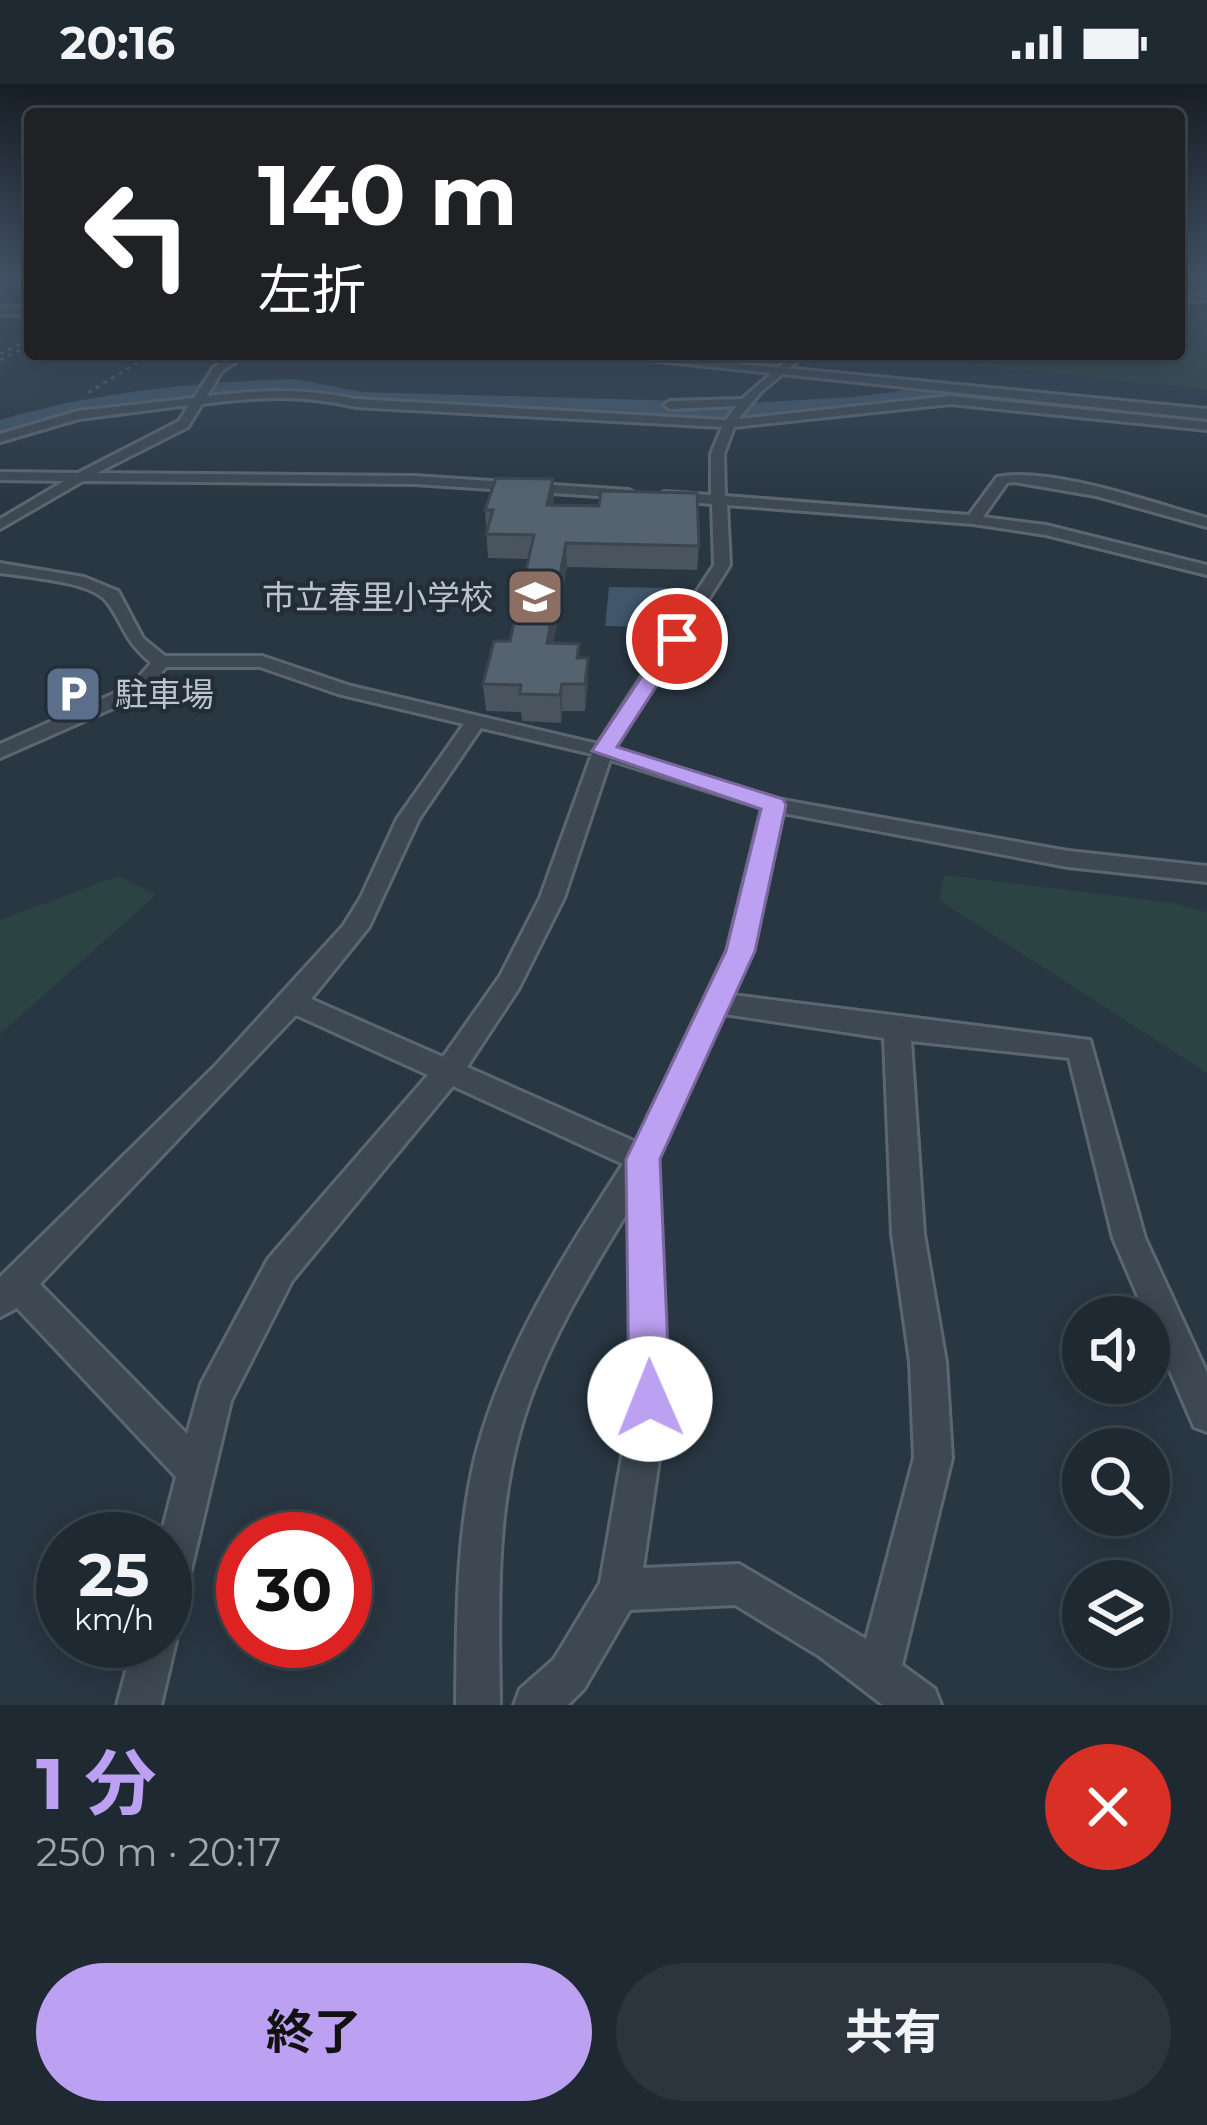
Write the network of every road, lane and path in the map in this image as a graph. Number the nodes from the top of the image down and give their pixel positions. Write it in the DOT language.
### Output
graph roads {
  1 [pos="141,360"];
  2 [pos="233,360"];
  3 [pos="671,360"];
  4 [pos="792,360"];
  5 [pos="779,369"];
  6 [pos="208,386"];
  7 [pos="199,400"];
  8 [pos="84,402"];
  9 [pos="745,402"];
  10 [pos="1207,414"];
  11 [pos="0,422"];
  12 [pos="731,422"];
  13 [pos="1207,426"];
  14 [pos="0,438"];
  15 [pos="84,475"];
  16 [pos="0,476"];
  17 [pos="719,500"];
  18 [pos="973,520"];
  19 [pos="1207,523"];
  20 [pos="0,525"];
  21 [pos="0,568"];
  22 [pos="1207,571"];
  23 [pos="161,662"];
  24 [pos="476,721"];
  25 [pos="603,751"];
  26 [pos="0,752"];
  27 [pos="774,805"];
  28 [pos="1207,874"];
  29 [pos="292,1002"];
  30 [pos="719,1003"];
  31 [pos="897,1029"];
  32 [pos="448,1072"];
  33 [pos="643,1159"];
  34 [pos="8,1293"];
  35 [pos="1207,1414"];
  36 [pos="197,1472"];
  37 [pos="187,1512"];
  38 [pos="619,1590"];
  39 [pos="148,1668"];
  40 [pos="879,1672"];
  41 [pos="139,1705"];
  42 [pos="478,1705"];
  43 [pos="536,1705"];
  44 [pos="919,1705"];
  1 -- 8 [label="path"];
  2 -- 6 [label="street"];
  3 -- 5 [label="street"];
  4 -- 5 [label="street"];
  5 -- 9 [label="street"];
  5 -- 10 [label="street"];
  6 -- 7 [label="street"];
  6 -- 8 [label="street"];
  6 -- 9 [label="street"];
  7 -- 12 [label="street"];
  7 -- 14 [label="street"];
  7 -- 15 [label="street"];
  8 -- 11 [label="street"];
  9 -- 12 [label="street"];
  12 -- 13 [label="street"];
  12 -- 17 [label="street"];
  15 -- 16 [label="street"];
  15 -- 17 [label="street"];
  15 -- 20 [label="street"];
  17 -- 18 [label="street"];
  17 -- 25 [label="street"];
  18 -- 19 [label="street"];
  18 -- 22 [label="street"];
  21 -- 23 [label="street"];
  23 -- 24 [label="street"];
  23 -- 26 [label="street"];
  24 -- 25 [label="street"];
  24 -- 29 [label="street"];
  25 -- 27 [label="street"];
  25 -- 32 [label="street"];
  27 -- 28 [label="street"];
  27 -- 30 [label="street"];
  29 -- 32 [label="street"];
  29 -- 34 [label="street"];
  30 -- 31 [label="street"];
  30 -- 33 [label="street"];
  31 -- 35 [label="street"];
  31 -- 40 [label="street"];
  32 -- 33 [label="street"];
  32 -- 36 [label="street"];
  33 -- 38 [label="street"];
  33 -- 42 [label="street"];
  34 -- 36 [label="street"];
  36 -- 37 [label="street"];
  38 -- 40 [label="street"];
  38 -- 43 [label="street"];
  39 -- 41 [label="street"];
  40 -- 44 [label="street"];
}
